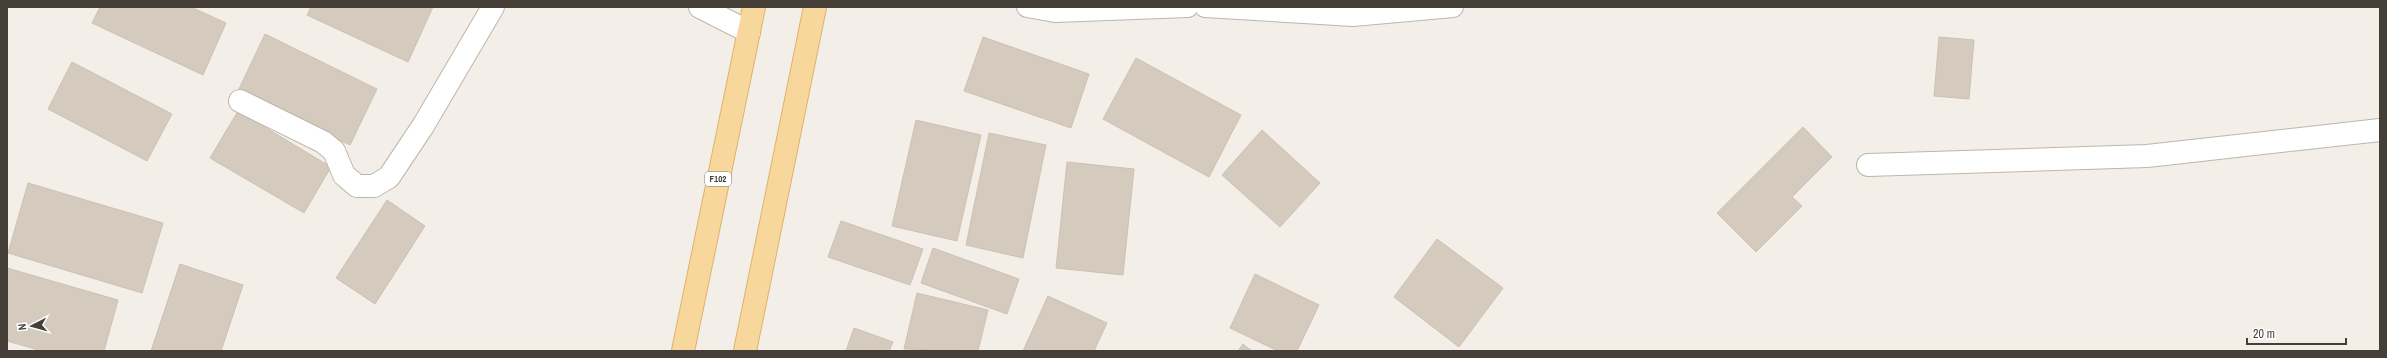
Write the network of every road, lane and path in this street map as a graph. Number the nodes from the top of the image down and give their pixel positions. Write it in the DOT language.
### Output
graph roads {
  1 [pos="493,7"];
  2 [pos="700,7"];
  3 [pos="754,7"];
  4 [pos="815,7"];
  5 [pos="1027,7"];
  6 [pos="1188,7"];
  7 [pos="1206,7"];
  8 [pos="1453,7"];
  9 [pos="748,32"];
  10 [pos="240,101"];
  11 [pos="2380,130"];
  12 [pos="1868,165"];
  13 [pos="683,351"];
  14 [pos="745,351"];
  1 -- 10 [label="street"];
  2 -- 9 [label="street"];
  3 -- 9 [label="main road, F102"];
  4 -- 14 [label="main road"];
  5 -- 6 [label="lane"];
  7 -- 8 [label="lane"];
  9 -- 13 [label="main road, F102"];
  11 -- 12 [label="street"];
}
